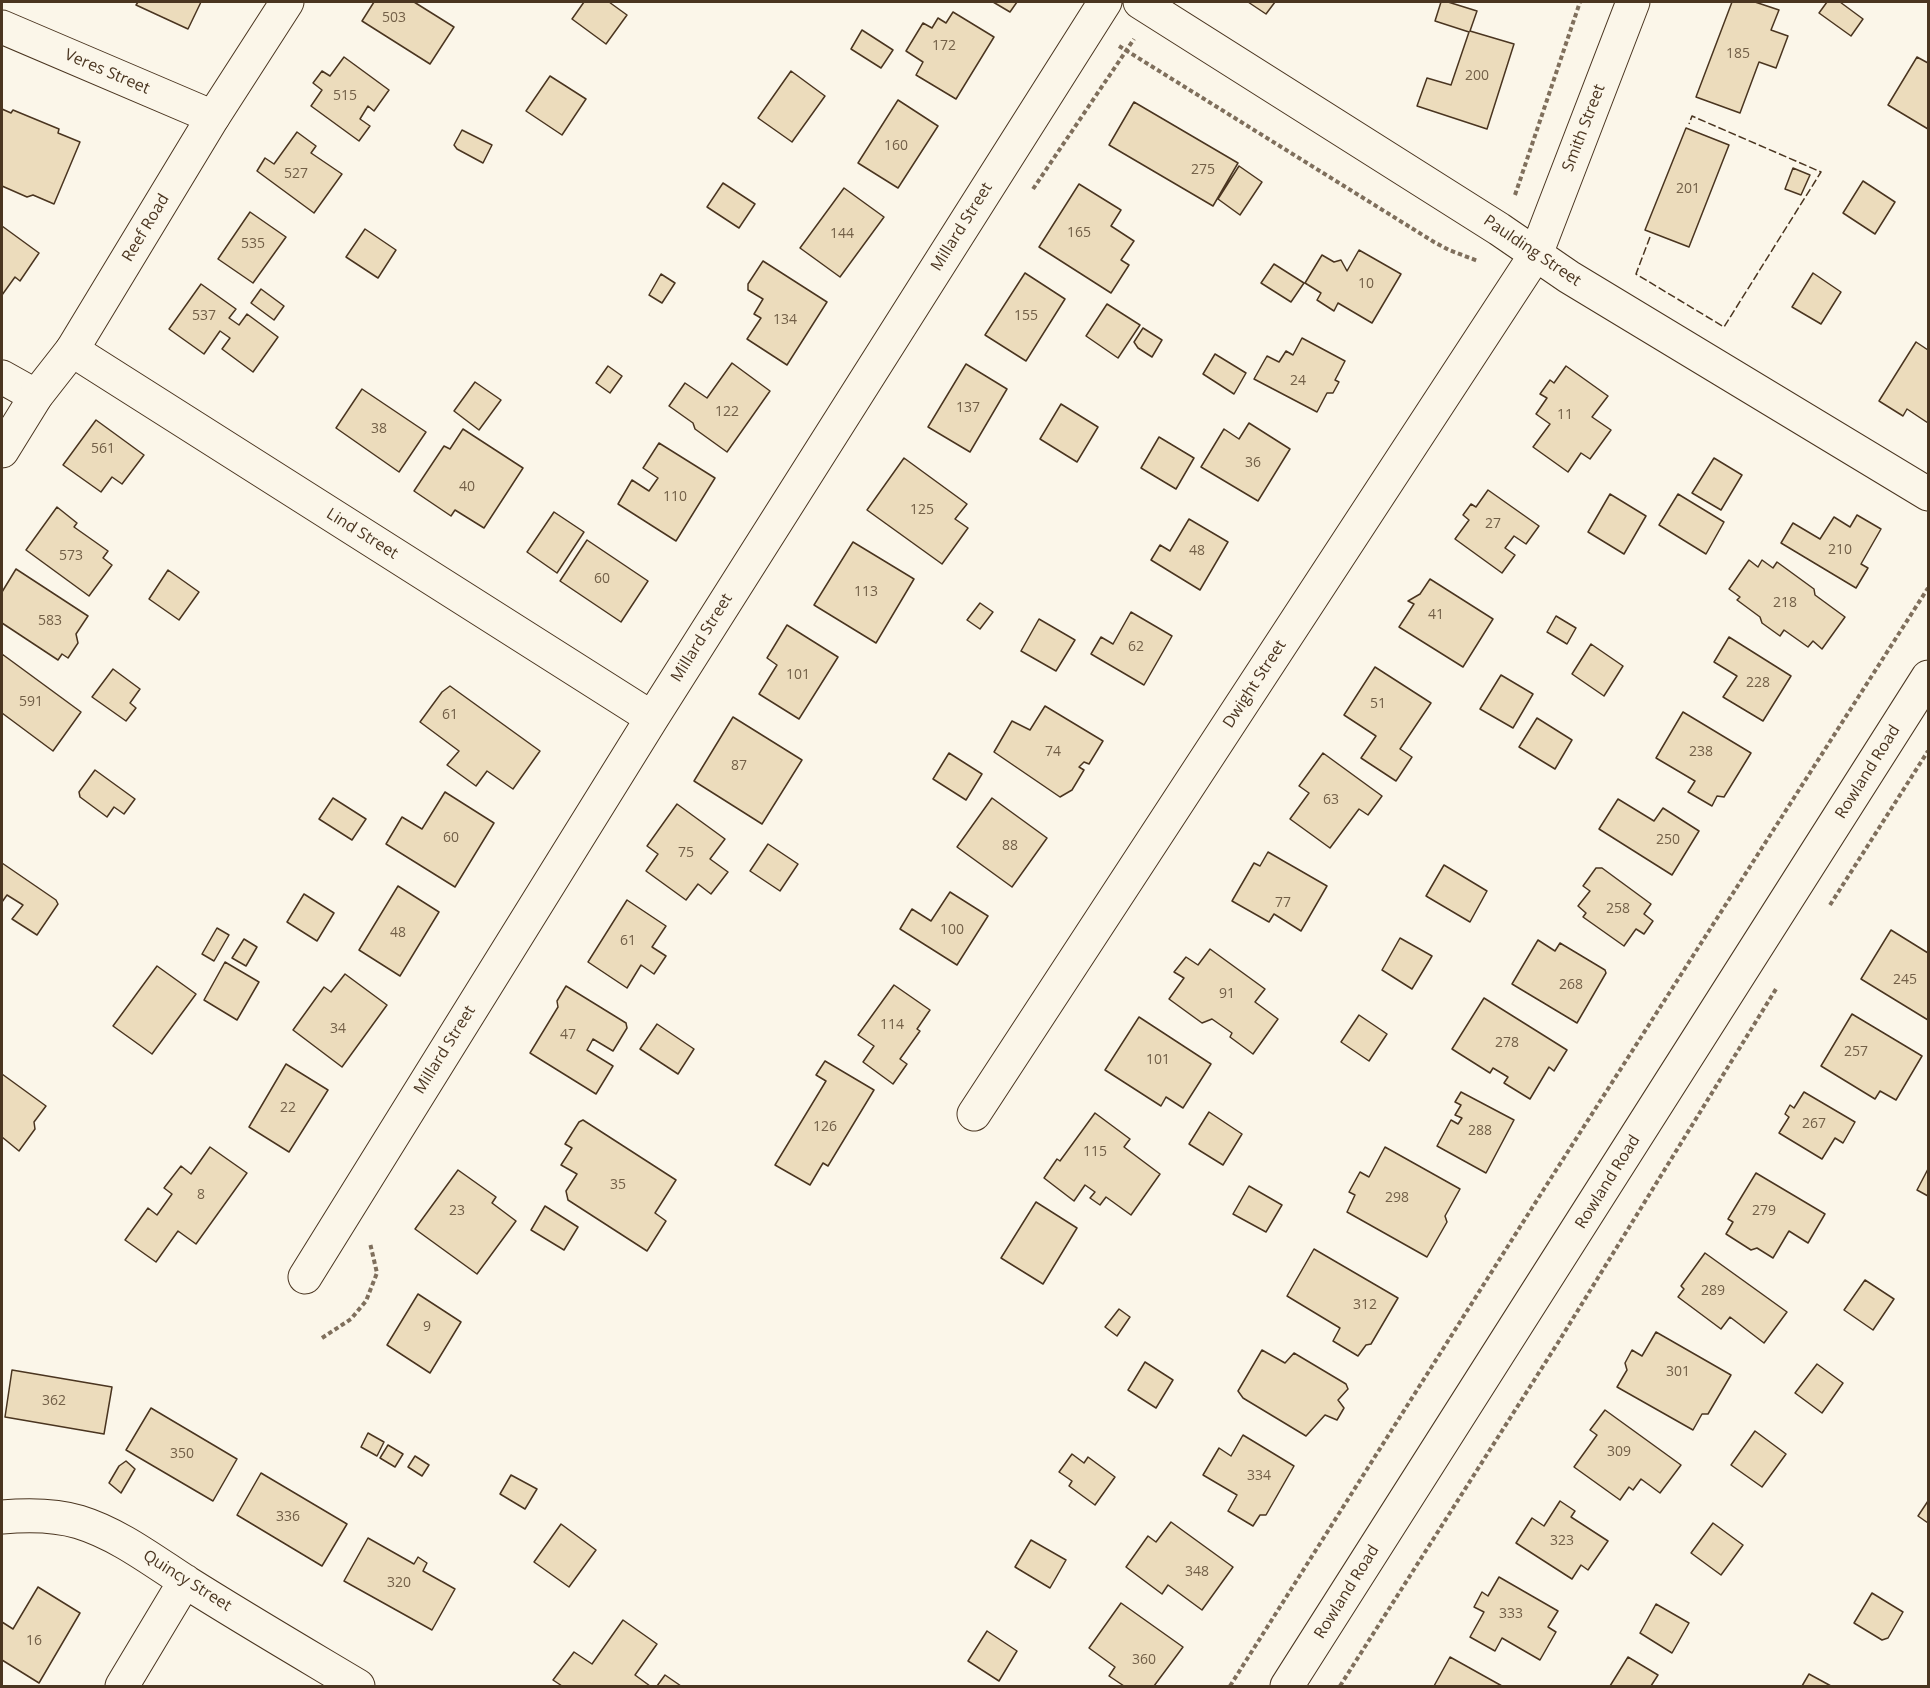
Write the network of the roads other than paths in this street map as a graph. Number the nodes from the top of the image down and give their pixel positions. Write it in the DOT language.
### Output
graph roads {
  1 [pos="287,2"];
  2 [pos="1105,2"];
  3 [pos="1140,2"];
  4 [pos="1633,2"];
  5 [pos="2,27"];
  6 [pos="213,117"];
  7 [pos="1536,254"];
  8 [pos="72,351"];
  9 [pos="2,376"];
  10 [pos="36,396"];
  11 [pos="2,452"];
  12 [pos="1929,494"];
  13 [pos="1929,677"];
  14 [pos="652,718"];
  15 [pos="975,1114"];
  16 [pos="305,1276"];
  17 [pos="2,1517"];
  18 [pos="185,1581"];
  19 [pos="123,1686"];
  20 [pos="358,1686"];
  21 [pos="1287,1686"];
  1 -- 6 [label="street, Reef Road"];
  2 -- 14 [label="street, Millard Street"];
  3 -- 7 [label="street, Paulding Street"];
  4 -- 7 [label="street, Smith Street"];
  5 -- 6 [label="street, Veres Street"];
  6 -- 8 [label="street, Reef Road"];
  7 -- 12 [label="street, Paulding Street"];
  7 -- 15 [label="street, Dwight Street"];
  8 -- 10 [label="street, Reef Road"];
  8 -- 14 [label="street, Lind Street"];
  9 -- 10 [label="street"];
  10 -- 11 [label="street, Reef Road"];
  13 -- 21 [label="street, Rowland Road"];
  14 -- 16 [label="street, Millard Street"];
  17 -- 18 [label="street, Quincy Street"];
  18 -- 19 [label="street"];
  18 -- 20 [label="street, Quincy Street"];
}
